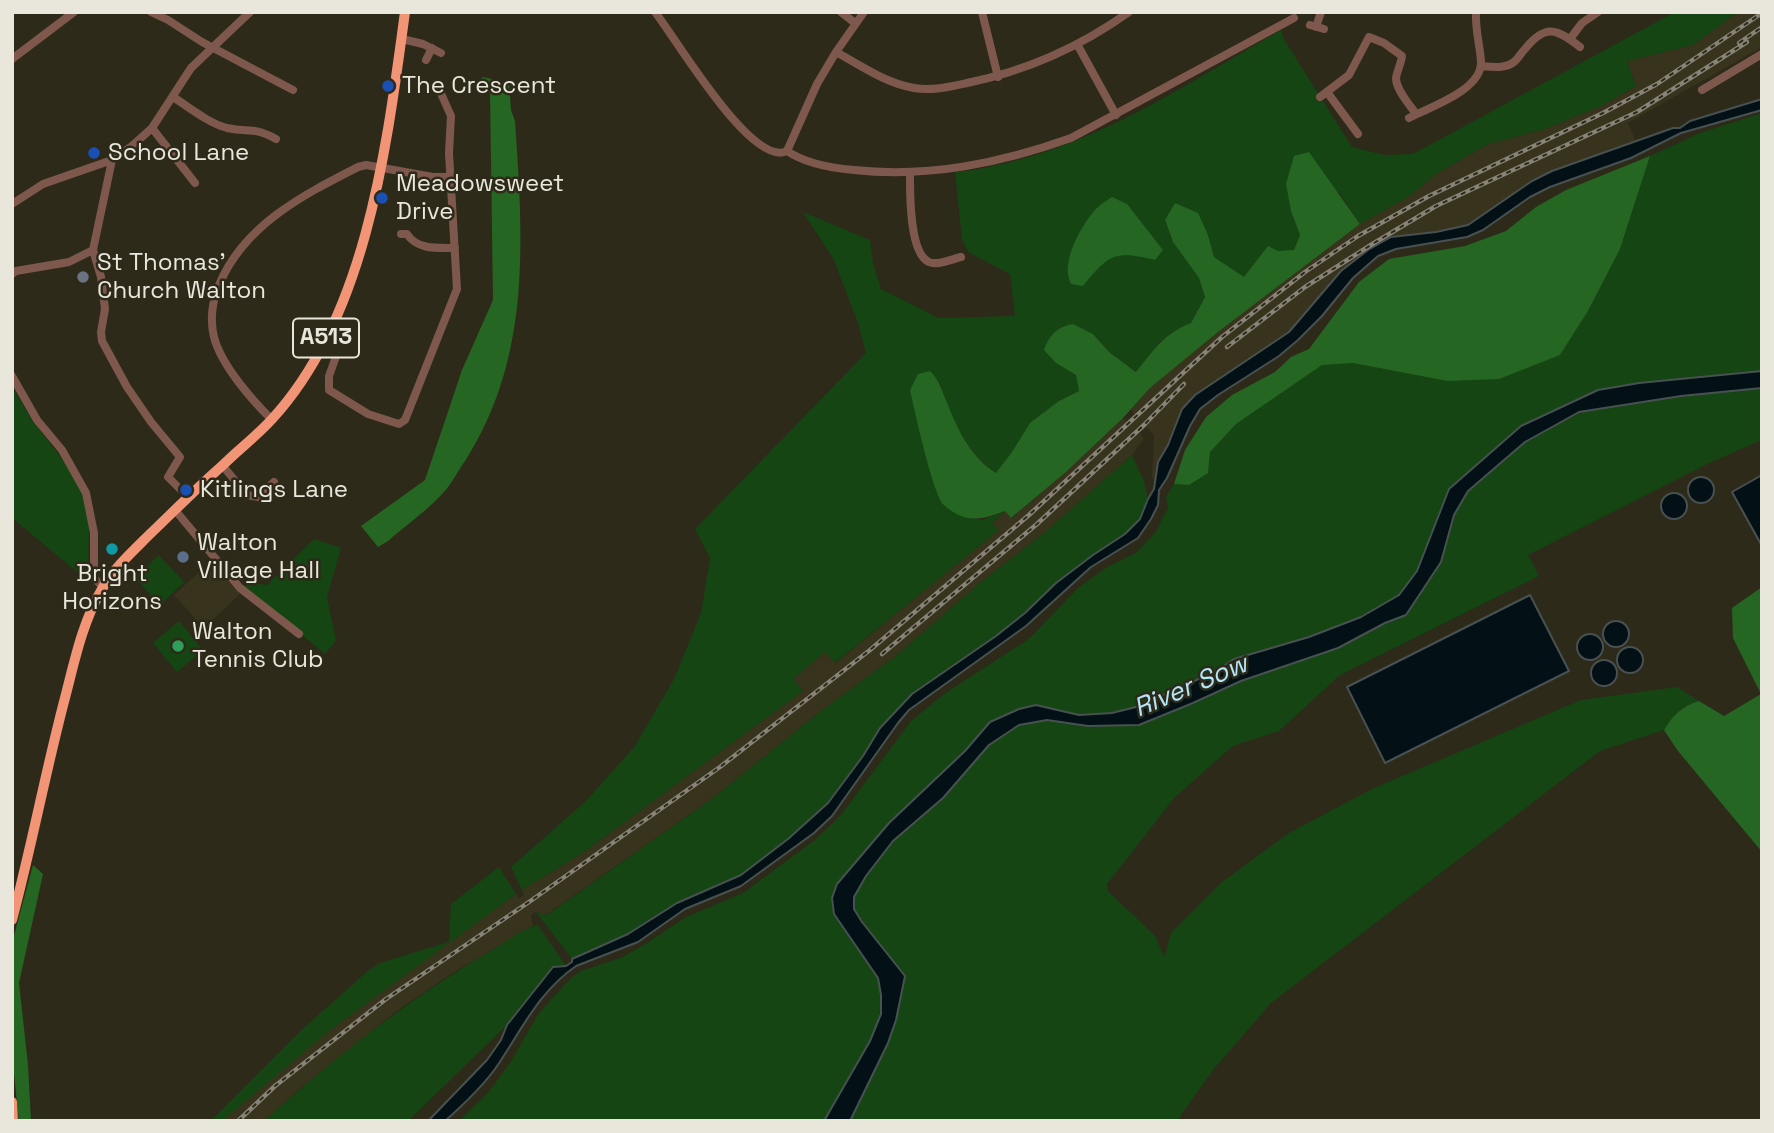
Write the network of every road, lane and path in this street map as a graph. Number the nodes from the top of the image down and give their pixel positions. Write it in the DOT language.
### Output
graph roads {
  1 [pos="74,12"];
  2 [pos="150,12"];
  3 [pos="250,12"];
  4 [pos="405,12"];
  5 [pos="655,12"];
  6 [pos="841,12"];
  7 [pos="864,12"];
  8 [pos="1129,12"];
  9 [pos="1321,12"];
  10 [pos="1476,12"];
  11 [pos="1598,12"];
  12 [pos="979,13"];
  13 [pos="1118,15"];
  14 [pos="1294,18"];
  15 [pos="855,23"];
  16 [pos="1317,27"];
  17 [pos="402,39"];
  18 [pos="1570,39"];
  19 [pos="1077,44"];
  20 [pos="214,46"];
  21 [pos="1580,47"];
  22 [pos="432,48"];
  23 [pos="836,52"];
  24 [pos="442,53"];
  25 [pos="1762,54"];
  26 [pos="12,59"];
  27 [pos="426,60"];
  28 [pos="1481,66"];
  29 [pos="998,77"];
  30 [pos="293,90"];
  31 [pos="1702,90"];
  32 [pos="444,93"];
  33 [pos="173,97"];
  34 [pos="1116,115"];
  35 [pos="272,125"];
  36 [pos="152,128"];
  37 [pos="267,134"];
  38 [pos="1358,134"];
  39 [pos="276,139"];
  40 [pos="787,151"];
  41 [pos="112,160"];
  42 [pos="381,167"];
  43 [pos="910,173"];
  44 [pos="451,177"];
  45 [pos="195,183"];
  46 [pos="12,204"];
  47 [pos="406,232"];
  48 [pos="455,248"];
  49 [pos="93,250"];
  50 [pos="961,257"];
  51 [pos="13,271"];
  52 [pos="345,361"];
  53 [pos="12,376"];
  54 [pos="272,420"];
  55 [pos="222,465"];
  56 [pos="274,482"];
  57 [pos="188,497"];
  58 [pos="175,510"];
  59 [pos="103,587"];
  60 [pos="299,634"];
  61 [pos="12,920"];
  62 [pos="12,1102"];
  63 [pos="13,1121"];
  1 -- 26 [label="street"];
  2 -- 20 [label="street"];
  3 -- 20 [label="street"];
  4 -- 17 [label="highway, A513"];
  5 -- 40 [label="street"];
  6 -- 15 [label="street"];
  7 -- 15 [label="street"];
  8 -- 13 [label="street"];
  9 -- 16 [label="street"];
  10 -- 28 [label="street"];
  11 -- 18 [label="street"];
  12 -- 29 [label="street"];
  13 -- 19 [label="street"];
  14 -- 34 [label="street"];
  15 -- 23 [label="street"];
  17 -- 22 [label="street"];
  17 -- 42 [label="highway, A513"];
  18 -- 21 [label="street"];
  18 -- 28 [label="street"];
  19 -- 29 [label="street"];
  19 -- 34 [label="street"];
  20 -- 30 [label="street"];
  20 -- 33 [label="street"];
  22 -- 24 [label="street"];
  22 -- 27 [label="street"];
  23 -- 29 [label="street"];
  23 -- 40 [label="street"];
  25 -- 31 [label="street"];
  28 -- 38 [label="street"];
  32 -- 44 [label="street"];
  33 -- 36 [label="street"];
  33 -- 37 [label="street"];
  34 -- 43 [label="street"];
  35 -- 37 [label="street"];
  36 -- 41 [label="street"];
  36 -- 45 [label="street"];
  37 -- 39 [label="street"];
  40 -- 43 [label="street"];
  41 -- 46 [label="street"];
  41 -- 49 [label="street"];
  42 -- 44 [label="street"];
  42 -- 54 [label="highway, A513"];
  42 -- 54 [label="street"];
  43 -- 50 [label="street"];
  44 -- 48 [label="street"];
  47 -- 48 [label="street"];
  48 -- 52 [label="street"];
  49 -- 51 [label="street"];
  49 -- 57 [label="street"];
  53 -- 59 [label="street"];
  54 -- 55 [label="highway, A513"];
  55 -- 56 [label="street"];
  55 -- 57 [label="highway, A513"];
  57 -- 58 [label="highway, A513"];
  58 -- 59 [label="highway, A513"];
  58 -- 60 [label="street"];
  59 -- 61 [label="highway, A513"];
  62 -- 63 [label="highway"];
}
